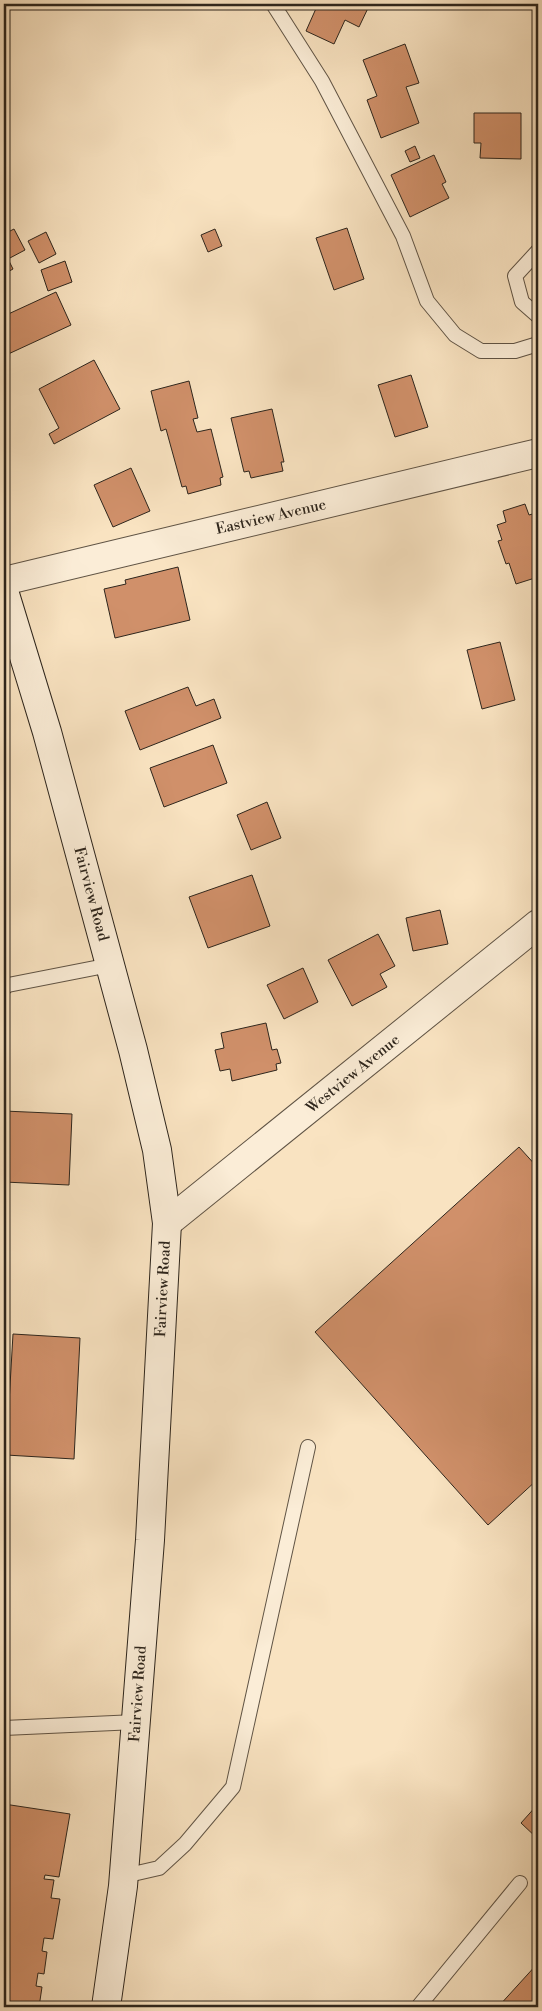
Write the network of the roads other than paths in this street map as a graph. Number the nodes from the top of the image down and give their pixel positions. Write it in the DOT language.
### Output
graph roads {
  1 [pos="274,4"];
  2 [pos="538,251"];
  3 [pos="538,316"];
  4 [pos="538,344"];
  5 [pos="538,453"];
  6 [pos="4,581"];
  7 [pos="4,591"];
  8 [pos="538,924"];
  9 [pos="110,965"];
  10 [pos="4,988"];
  11 [pos="167,1223"];
  12 [pos="308,1446"];
  13 [pos="136,1722"];
  14 [pos="4,1728"];
  15 [pos="124,1876"];
  16 [pos="520,1883"];
  17 [pos="106,2007"];
  18 [pos="418,2007"];
  1 -- 4 [label="lane"];
  2 -- 3 [label="lane"];
  5 -- 6 [label="main road, Eastview Avenue"];
  7 -- 9 [label="main road, Fairview Road"];
  8 -- 11 [label="main road, Westview Avenue"];
  9 -- 10 [label="lane"];
  9 -- 11 [label="main road, Fairview Road"];
  11 -- 13 [label="main road, Fairview Road"];
  12 -- 15 [label="lane"];
  13 -- 14 [label="lane"];
  13 -- 15 [label="main road, Fairview Road"];
  15 -- 17 [label="main road, Fairview Road"];
  16 -- 18 [label="lane"];
}
